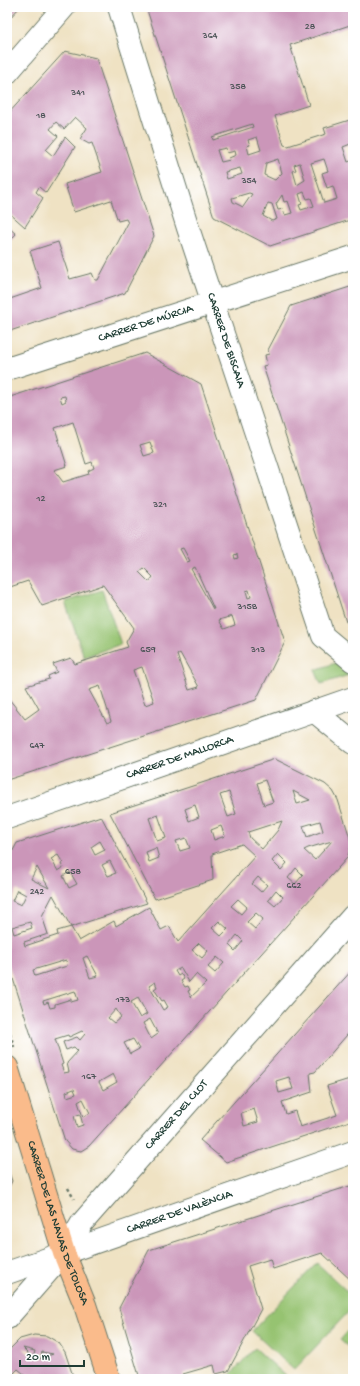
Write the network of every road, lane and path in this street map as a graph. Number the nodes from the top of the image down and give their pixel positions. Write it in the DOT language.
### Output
graph roads {
  1 [pos="64,7"];
  2 [pos="119,7"];
  3 [pos="7,73"];
  4 [pos="353,257"];
  5 [pos="212,303"];
  6 [pos="7,369"];
  7 [pos="353,662"];
  8 [pos="353,698"];
  9 [pos="314,711"];
  10 [pos="353,743"];
  11 [pos="7,818"];
  12 [pos="353,916"];
  13 [pos="7,1067"];
  14 [pos="353,1152"];
  15 [pos="64,1253"];
  16 [pos="7,1273"];
  17 [pos="7,1318"];
  18 [pos="108,1379"];
  1 -- 3 [label="street"];
  2 -- 5 [label="street, CARRER DE BISCAIA"];
  4 -- 5 [label="street, CARRER DE MÚRCIA"];
  5 -- 6 [label="street, CARRER DE MÚRCIA"];
  5 -- 7 [label="street, CARRER DE BISCAIA"];
  8 -- 9 [label="street, CARRER DE MALLORCA"];
  9 -- 10 [label="street"];
  9 -- 11 [label="street, CARRER DE MALLORCA"];
  12 -- 15 [label="street, CARRER DEL CLOT"];
  13 -- 15 [label="main road, CARRER DE LAS NAVAS DE TOLOSA"];
  14 -- 15 [label="street, CARRER DE VALÈNCIA"];
  15 -- 16 [label="street, CARRER DE VALÈNCIA"];
  15 -- 17 [label="street, CARRER DEL CLOT"];
  15 -- 18 [label="main road, CARRER DE LAS NAVAS DE TOLOSA"];
}
